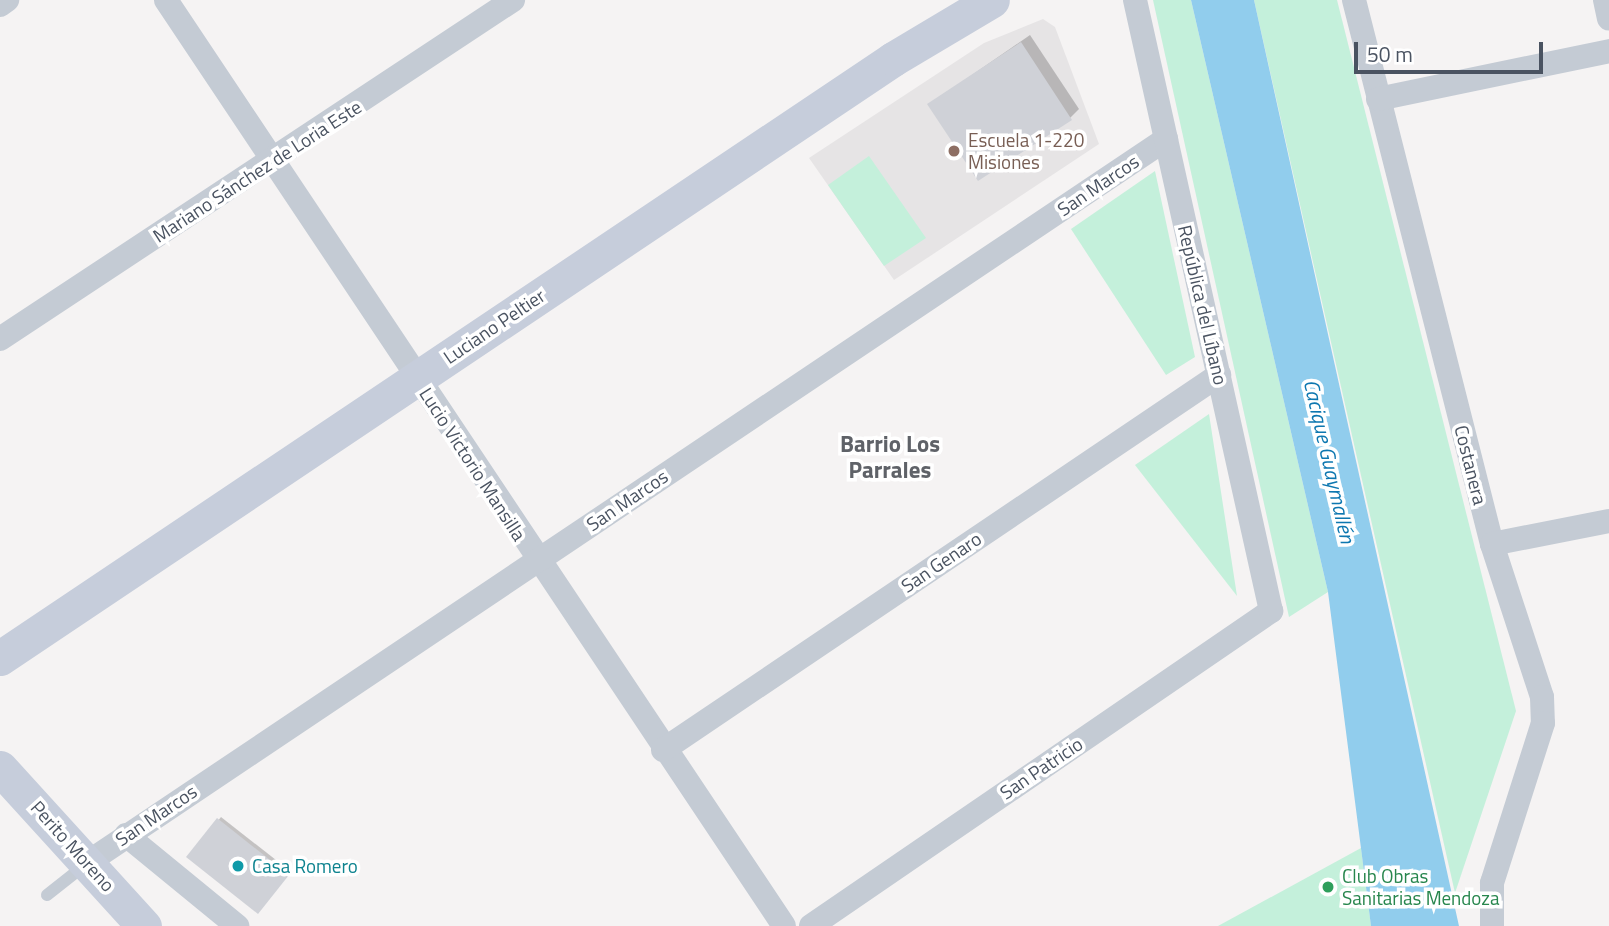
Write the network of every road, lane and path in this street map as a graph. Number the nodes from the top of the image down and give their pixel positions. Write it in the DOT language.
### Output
graph roads {
  1 [pos="8,0"];
  2 [pos="166,0"];
  3 [pos="513,0"];
  4 [pos="1135,0"];
  5 [pos="1354,0"];
  6 [pos="1605,0"];
  7 [pos="988,1"];
  8 [pos="0,5"];
  9 [pos="1609,19"];
  10 [pos="1609,51"];
  11 [pos="1378,99"];
  12 [pos="1166,139"];
  13 [pos="272,162"];
  14 [pos="0,340"];
  15 [pos="1219,374"];
  16 [pos="418,377"];
  17 [pos="1609,521"];
  18 [pos="1492,544"];
  19 [pos="536,561"];
  20 [pos="1271,611"];
  21 [pos="0,658"];
  22 [pos="663,750"];
  23 [pos="0,768"];
  24 [pos="126,835"];
  25 [pos="89,861"];
  26 [pos="47,895"];
  27 [pos="144,926"];
  28 [pos="237,926"];
  29 [pos="784,926"];
  30 [pos="811,926"];
  31 [pos="1492,926"];
  1 -- 8 [label="street"];
  2 -- 13 [label="street, Lucio Victorio Mansilla"];
  3 -- 13 [label="street, Mariano Sánchez de Loria Este"];
  4 -- 12 [label="street, República del Líbano"];
  5 -- 11 [label="street, Costanera"];
  6 -- 9 [label="street"];
  7 -- 16 [label="street, Luciano Peltier"];
  10 -- 11 [label="street"];
  11 -- 18 [label="street, Costanera"];
  12 -- 15 [label="street, República del Líbano"];
  12 -- 19 [label="street, San Marcos"];
  13 -- 14 [label="street, Mariano Sánchez de Loria Este"];
  13 -- 16 [label="street, Lucio Victorio Mansilla"];
  15 -- 20 [label="street, República del Líbano"];
  15 -- 22 [label="street, San Genaro"];
  16 -- 19 [label="street, Lucio Victorio Mansilla"];
  16 -- 21 [label="street, Luciano Peltier"];
  17 -- 18 [label="street"];
  18 -- 31 [label="street, Costanera"];
  19 -- 22 [label="street, Lucio Victorio Mansilla"];
  19 -- 24 [label="street, San Marcos"];
  20 -- 30 [label="street, San Patricio"];
  22 -- 29 [label="street, Lucio Victorio Mansilla"];
  23 -- 25 [label="street, Perito Moreno"];
  24 -- 25 [label="street, San Marcos"];
  24 -- 28 [label="street"];
  25 -- 26 [label="lane"];
  25 -- 27 [label="street, Perito Moreno"];
}
